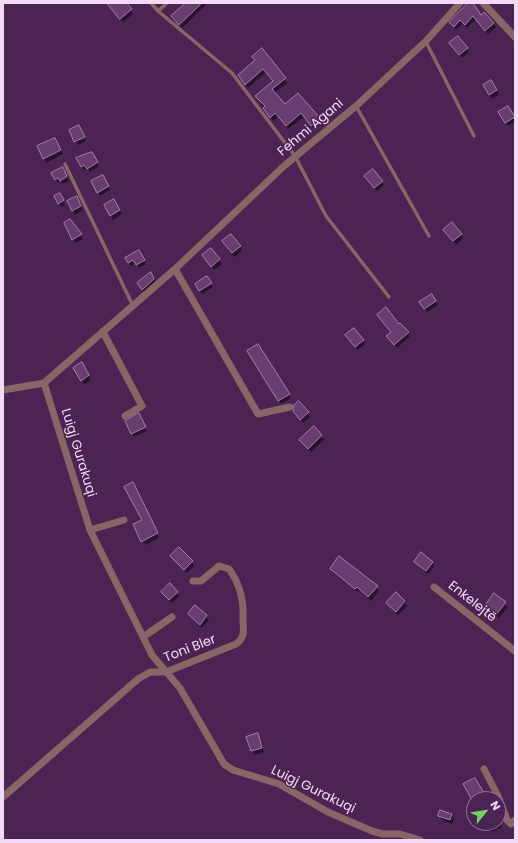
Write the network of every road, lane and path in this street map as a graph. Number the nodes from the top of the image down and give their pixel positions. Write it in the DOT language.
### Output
graph roads {
  1 [pos="151,3"];
  2 [pos="167,3"];
  3 [pos="460,3"];
  4 [pos="483,3"];
  5 [pos="158,11"];
  6 [pos="515,37"];
  7 [pos="426,41"];
  8 [pos="356,106"];
  9 [pos="474,136"];
  10 [pos="295,156"];
  11 [pos="65,164"];
  12 [pos="429,236"];
  13 [pos="175,269"];
  14 [pos="389,297"];
  15 [pos="133,306"];
  16 [pos="103,332"];
  17 [pos="44,383"];
  18 [pos="3,390"];
  19 [pos="290,407"];
  20 [pos="125,416"];
  21 [pos="124,520"];
  22 [pos="90,530"];
  23 [pos="193,581"];
  24 [pos="434,587"];
  25 [pos="172,617"];
  26 [pos="143,637"];
  27 [pos="515,650"];
  28 [pos="156,660"];
  29 [pos="150,672"];
  30 [pos="166,672"];
  31 [pos="484,769"];
  32 [pos="3,797"];
  33 [pos="515,820"];
  34 [pos="420,840"];
  1 -- 5 [label="lane"];
  2 -- 5 [label="lane"];
  3 -- 7 [label="street, Fehmi Agani"];
  4 -- 6 [label="street"];
  5 -- 10 [label="lane"];
  7 -- 8 [label="street, Fehmi Agani"];
  7 -- 9 [label="lane"];
  8 -- 10 [label="street, Fehmi Agani"];
  8 -- 12 [label="lane"];
  10 -- 13 [label="street, Fehmi Agani"];
  10 -- 14 [label="lane"];
  11 -- 15 [label="lane"];
  13 -- 15 [label="street, Fehmi Agani"];
  13 -- 19 [label="street"];
  15 -- 16 [label="street, Fehmi Agani"];
  16 -- 17 [label="street, Fehmi Agani"];
  16 -- 20 [label="street"];
  17 -- 18 [label="street"];
  17 -- 22 [label="street, Luigj Gurakuqi"];
  21 -- 22 [label="street"];
  22 -- 26 [label="street, Luigj Gurakuqi"];
  23 -- 30 [label="street, Toni Bler"];
  24 -- 27 [label="street, Enkelejtë"];
  25 -- 26 [label="street"];
  26 -- 28 [label="street, Luigj Gurakuqi"];
  28 -- 29 [label="street"];
  28 -- 30 [label="street, Luigj Gurakuqi"];
  29 -- 30 [label="street, Toni Bler"];
  29 -- 32 [label="street, Toni Bler"];
  30 -- 34 [label="street, Luigj Gurakuqi"];
  31 -- 33 [label="street"];
}
